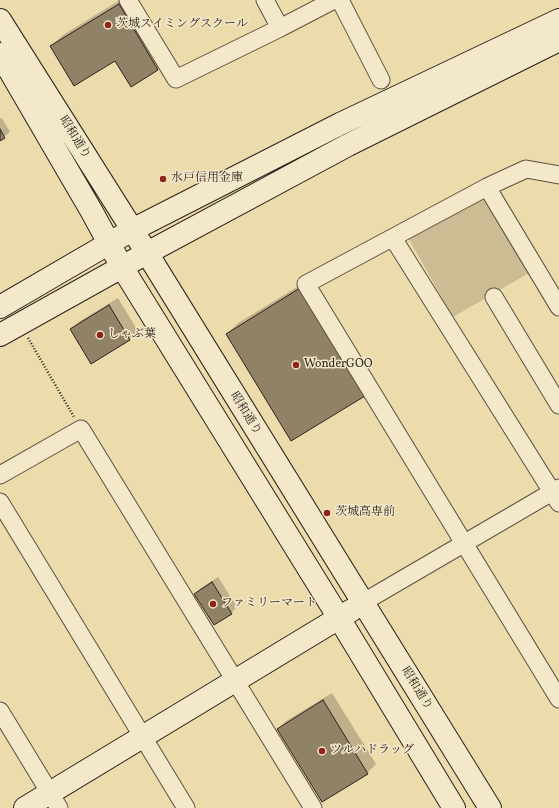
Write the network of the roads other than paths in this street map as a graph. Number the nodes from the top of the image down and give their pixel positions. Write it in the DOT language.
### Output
graph roads {
  1 [pos="128,0"];
  2 [pos="265,0"];
  3 [pos="334,0"];
  4 [pos="340,0"];
  5 [pos="0,20"];
  6 [pos="559,20"];
  7 [pos="280,28"];
  8 [pos="559,40"];
  9 [pos="0,54"];
  10 [pos="381,80"];
  11 [pos="559,175"];
  12 [pos="486,187"];
  13 [pos="132,230"];
  14 [pos="393,238"];
  15 [pos="110,243"];
  16 [pos="146,253"];
  17 [pos="122,267"];
  18 [pos="494,297"];
  19 [pos="0,307"];
  20 [pos="559,307"];
  21 [pos="0,334"];
  22 [pos="559,406"];
  23 [pos="0,475"];
  24 [pos="557,495"];
  25 [pos="0,502"];
  26 [pos="465,544"];
  27 [pos="362,603"];
  28 [pos="339,618"];
  29 [pos="236,681"];
  30 [pos="559,699"];
  31 [pos="0,711"];
  32 [pos="143,737"];
  33 [pos="54,801"];
  34 [pos="24,808"];
  35 [pos="186,808"];
  36 [pos="313,808"];
  37 [pos="454,808"];
  38 [pos="490,808"];
  1 -- 7 [label="street"];
  2 -- 7 [label="street"];
  3 -- 7 [label="street"];
  4 -- 10 [label="street"];
  5 -- 13 [label="street, 昭和通り"];
  6 -- 13 [label="street"];
  8 -- 16 [label="street"];
  9 -- 15 [label="street, 昭和通り"];
  11 -- 12 [label="street"];
  12 -- 14 [label="street"];
  12 -- 20 [label="street"];
  13 -- 15 [label="street"];
  13 -- 16 [label="street, 昭和通り"];
  14 -- 24 [label="street"];
  14 -- 26 [label="street"];
  15 -- 17 [label="street, 昭和通り"];
  15 -- 19 [label="street"];
  16 -- 17 [label="street"];
  16 -- 27 [label="street, 昭和通り"];
  17 -- 21 [label="street"];
  17 -- 28 [label="street, 昭和通り"];
  18 -- 22 [label="street"];
  23 -- 29 [label="street"];
  24 -- 26 [label="street"];
  25 -- 32 [label="street"];
  26 -- 27 [label="street"];
  26 -- 30 [label="street"];
  27 -- 28 [label="street"];
  27 -- 38 [label="street, 昭和通り"];
  28 -- 29 [label="street"];
  28 -- 37 [label="street, 昭和通り"];
  29 -- 32 [label="street"];
  29 -- 36 [label="street"];
  31 -- 33 [label="street"];
  32 -- 33 [label="street"];
  32 -- 35 [label="street"];
  33 -- 34 [label="street"];
}
